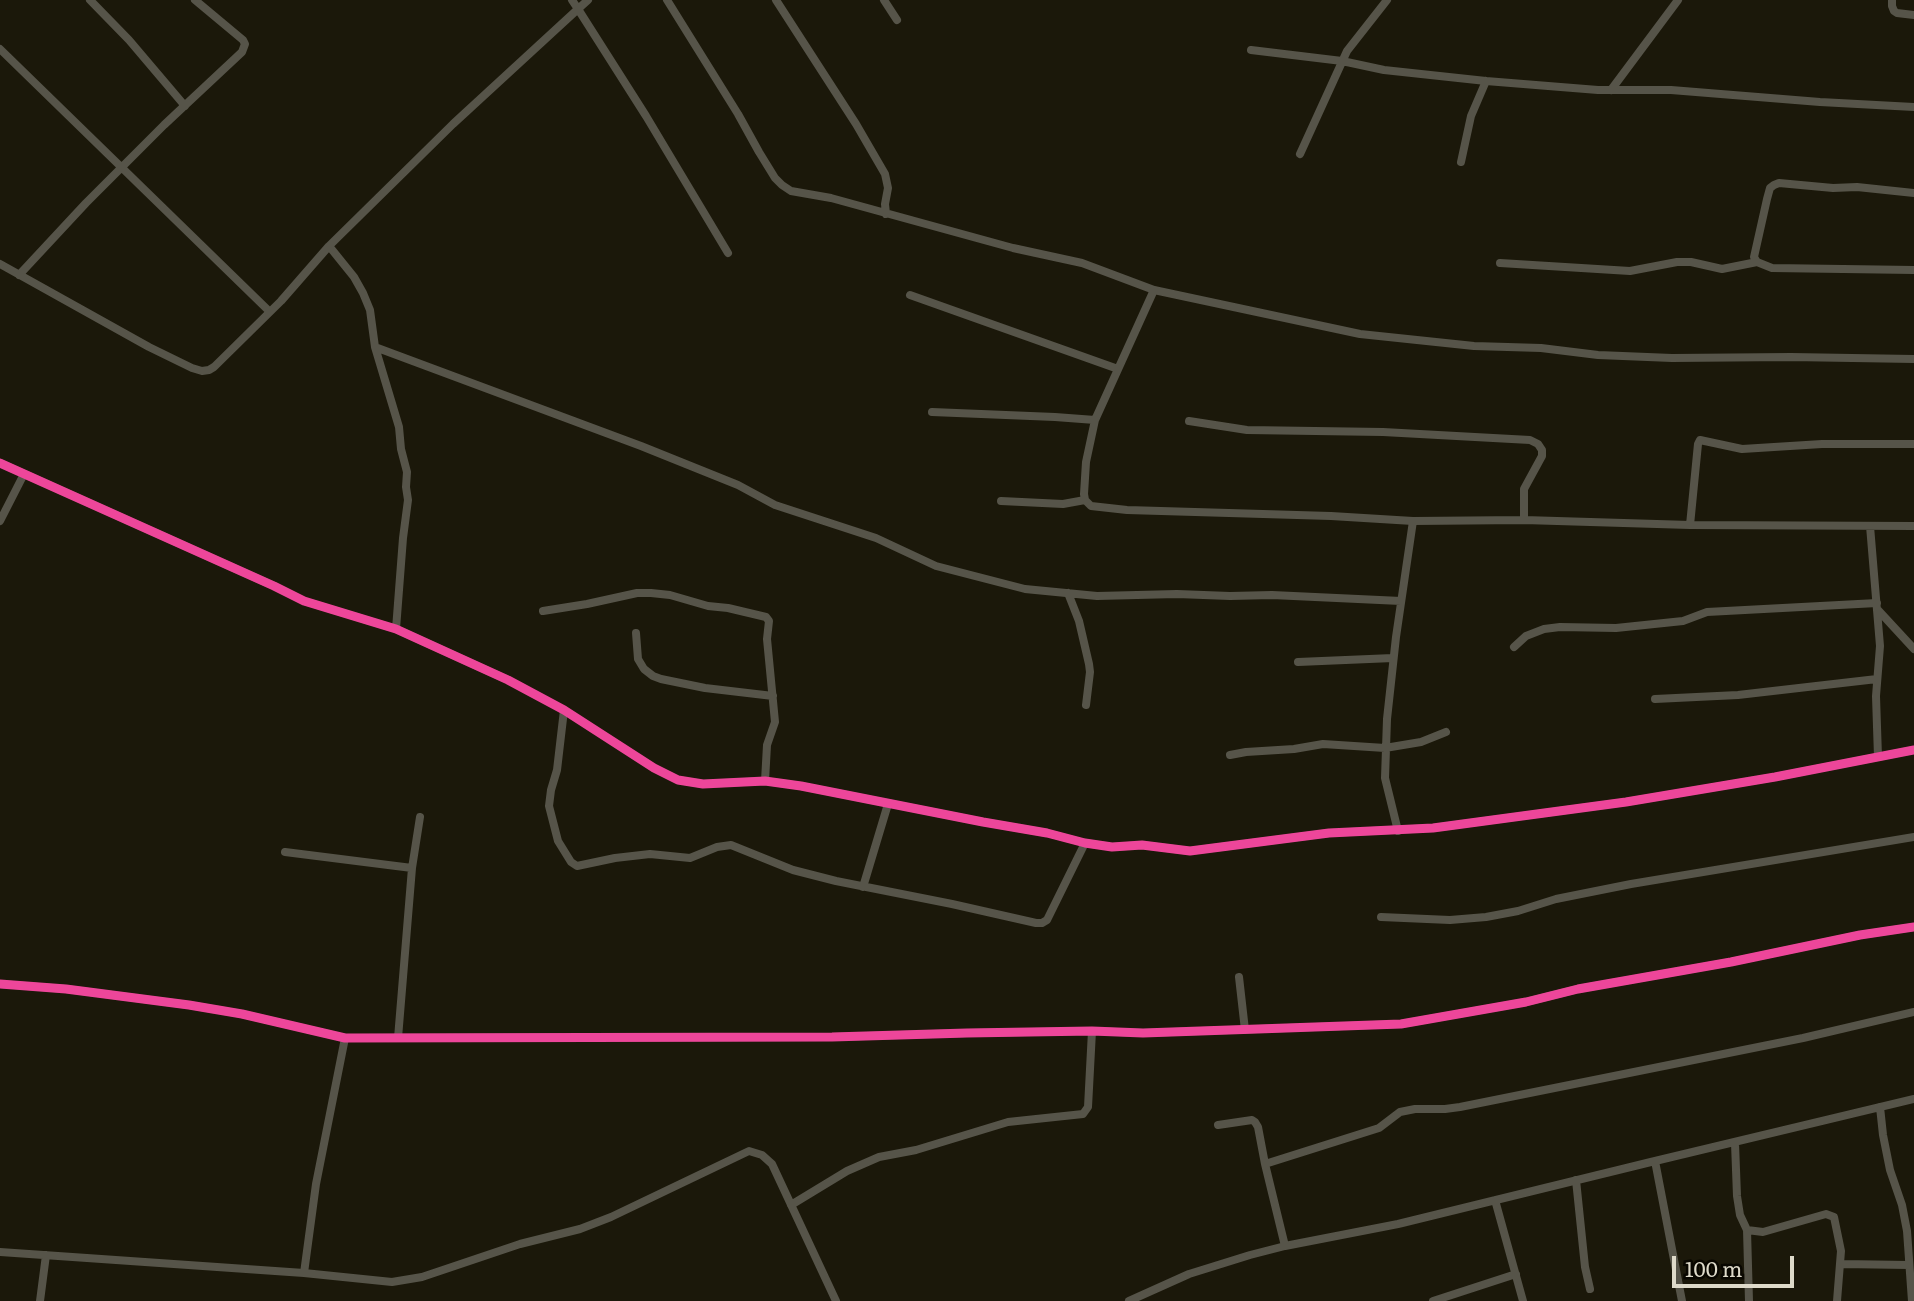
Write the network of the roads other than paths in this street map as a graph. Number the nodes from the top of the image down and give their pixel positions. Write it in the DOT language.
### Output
graph roads {
  1 [pos="90,0"];
  2 [pos="195,0"];
  3 [pos="572,0"];
  4 [pos="588,0"];
  5 [pos="667,0"];
  6 [pos="776,0"];
  7 [pos="884,0"];
  8 [pos="1387,0"];
  9 [pos="1678,0"];
  10 [pos="1892,0"];
  11 [pos="578,9"];
  12 [pos="1914,15"];
  13 [pos="897,20"];
  14 [pos="0,49"];
  15 [pos="1251,50"];
  16 [pos="1342,61"];
  17 [pos="1486,81"];
  18 [pos="1611,90"];
  19 [pos="185,106"];
  20 [pos="1914,107"];
  21 [pos="1300,154"];
  22 [pos="1461,162"];
  23 [pos="121,168"];
  24 [pos="1914,193"];
  25 [pos="886,214"];
  26 [pos="329,246"];
  27 [pos="727,253"];
  28 [pos="1756,262"];
  29 [pos="1500,263"];
  30 [pos="0,264"];
  31 [pos="1914,270"];
  32 [pos="19,275"];
  33 [pos="1154,290"];
  34 [pos="910,295"];
  35 [pos="270,311"];
  36 [pos="375,347"];
  37 [pos="1914,359"];
  38 [pos="1118,369"];
  39 [pos="932,412"];
  40 [pos="1095,420"];
  41 [pos="1189,421"];
  42 [pos="1914,444"];
  43 [pos="0,463"];
  44 [pos="24,474"];
  45 [pos="1085,500"];
  46 [pos="1001,501"];
  47 [pos="1413,520"];
  48 [pos="1524,520"];
  49 [pos="0,521"];
  50 [pos="1690,525"];
  51 [pos="1870,526"];
  52 [pos="1914,526"];
  53 [pos="1068,593"];
  54 [pos="1401,601"];
  55 [pos="1877,606"];
  56 [pos="543,611"];
  57 [pos="396,629"];
  58 [pos="636,633"];
  59 [pos="1514,647"];
  60 [pos="1914,649"];
  61 [pos="1394,658"];
  62 [pos="1298,662"];
  63 [pos="1877,679"];
  64 [pos="773,696"];
  65 [pos="1655,699"];
  66 [pos="1086,705"];
  67 [pos="564,710"];
  68 [pos="1446,732"];
  69 [pos="1385,748"];
  70 [pos="1914,750"];
  71 [pos="1230,755"];
  72 [pos="1878,757"];
  73 [pos="765,782"];
  74 [pos="888,804"];
  75 [pos="420,817"];
  76 [pos="1398,831"];
  77 [pos="1914,837"];
  78 [pos="1085,843"];
  79 [pos="285,852"];
  80 [pos="412,868"];
  81 [pos="863,887"];
  82 [pos="1381,917"];
  83 [pos="1914,927"];
  84 [pos="1239,977"];
  85 [pos="0,984"];
  86 [pos="1914,1012"];
  87 [pos="1245,1030"];
  88 [pos="1092,1031"];
  89 [pos="345,1038"];
  90 [pos="398,1038"];
  91 [pos="1914,1099"];
  92 [pos="1880,1107"];
  93 [pos="1218,1125"];
  94 [pos="1735,1143"];
  95 [pos="1654,1161"];
  96 [pos="1265,1164"];
  97 [pos="1576,1180"];
  98 [pos="1495,1200"];
  99 [pos="791,1205"];
  100 [pos="1746,1230"];
  101 [pos="1285,1246"];
  102 [pos="0,1252"];
  103 [pos="46,1255"];
  104 [pos="1841,1264"];
  105 [pos="1909,1265"];
  106 [pos="304,1273"];
  107 [pos="1516,1274"];
  108 [pos="1590,1289"];
  109 [pos="40,1301"];
  110 [pos="836,1301"];
  111 [pos="1129,1301"];
  112 [pos="1433,1301"];
  113 [pos="1523,1301"];
  114 [pos="1682,1301"];
  115 [pos="1749,1301"];
  116 [pos="1838,1301"];
  117 [pos="1912,1301"];
  1 -- 19 [label="street"];
  2 -- 19 [label="street"];
  3 -- 11 [label="street"];
  4 -- 11 [label="street"];
  5 -- 25 [label="street"];
  6 -- 25 [label="street"];
  7 -- 13 [label="street"];
  8 -- 16 [label="street"];
  9 -- 18 [label="street"];
  10 -- 12 [label="street"];
  11 -- 26 [label="street"];
  11 -- 27 [label="street"];
  14 -- 23 [label="street"];
  15 -- 16 [label="street"];
  16 -- 17 [label="street"];
  16 -- 21 [label="street"];
  17 -- 18 [label="street"];
  17 -- 22 [label="street"];
  18 -- 20 [label="street"];
  19 -- 23 [label="street"];
  23 -- 32 [label="street"];
  23 -- 35 [label="street"];
  24 -- 28 [label="street"];
  25 -- 33 [label="street"];
  26 -- 35 [label="street"];
  26 -- 36 [label="street"];
  28 -- 29 [label="street"];
  28 -- 31 [label="street"];
  30 -- 32 [label="street"];
  32 -- 35 [label="street"];
  33 -- 37 [label="street"];
  33 -- 38 [label="street"];
  34 -- 38 [label="street"];
  36 -- 53 [label="street"];
  36 -- 57 [label="street"];
  38 -- 40 [label="street"];
  39 -- 40 [label="street"];
  40 -- 45 [label="street"];
  41 -- 48 [label="street"];
  42 -- 50 [label="street"];
  43 -- 44 [label="street"];
  44 -- 49 [label="street"];
  44 -- 57 [label="street"];
  45 -- 46 [label="street"];
  45 -- 47 [label="street"];
  47 -- 48 [label="street"];
  47 -- 54 [label="street"];
  48 -- 50 [label="street"];
  50 -- 51 [label="street"];
  51 -- 52 [label="street"];
  51 -- 55 [label="street"];
  53 -- 54 [label="street"];
  53 -- 66 [label="street"];
  54 -- 61 [label="street"];
  55 -- 59 [label="street"];
  55 -- 60 [label="street"];
  55 -- 63 [label="street"];
  56 -- 64 [label="street"];
  57 -- 67 [label="street"];
  58 -- 64 [label="street"];
  61 -- 62 [label="street"];
  61 -- 69 [label="street"];
  63 -- 65 [label="street"];
  63 -- 72 [label="street"];
  64 -- 73 [label="street"];
  67 -- 73 [label="street"];
  67 -- 81 [label="street"];
  68 -- 69 [label="street"];
  69 -- 71 [label="street"];
  69 -- 76 [label="street"];
  70 -- 72 [label="street"];
  72 -- 76 [label="street"];
  73 -- 74 [label="street"];
  74 -- 78 [label="street"];
  74 -- 81 [label="street"];
  75 -- 80 [label="street"];
  76 -- 78 [label="street"];
  77 -- 82 [label="street"];
  78 -- 81 [label="street"];
  79 -- 80 [label="street"];
  80 -- 90 [label="street"];
  83 -- 87 [label="street"];
  84 -- 87 [label="street"];
  85 -- 89 [label="street"];
  86 -- 96 [label="street"];
  87 -- 88 [label="street"];
  88 -- 90 [label="street"];
  88 -- 99 [label="street"];
  89 -- 90 [label="street"];
  89 -- 106 [label="street"];
  91 -- 92 [label="street"];
  92 -- 94 [label="street"];
  92 -- 105 [label="street"];
  93 -- 96 [label="street"];
  94 -- 95 [label="street"];
  94 -- 100 [label="street"];
  95 -- 97 [label="street"];
  95 -- 114 [label="street"];
  96 -- 101 [label="street"];
  97 -- 98 [label="street"];
  97 -- 108 [label="street"];
  98 -- 101 [label="street"];
  98 -- 107 [label="street"];
  99 -- 106 [label="street"];
  99 -- 110 [label="street"];
  100 -- 104 [label="street"];
  100 -- 115 [label="street"];
  101 -- 111 [label="street"];
  102 -- 103 [label="street"];
  103 -- 106 [label="street"];
  103 -- 109 [label="street"];
  104 -- 105 [label="street"];
  104 -- 116 [label="street"];
  105 -- 117 [label="street"];
  107 -- 112 [label="street"];
  107 -- 113 [label="street"];
}
